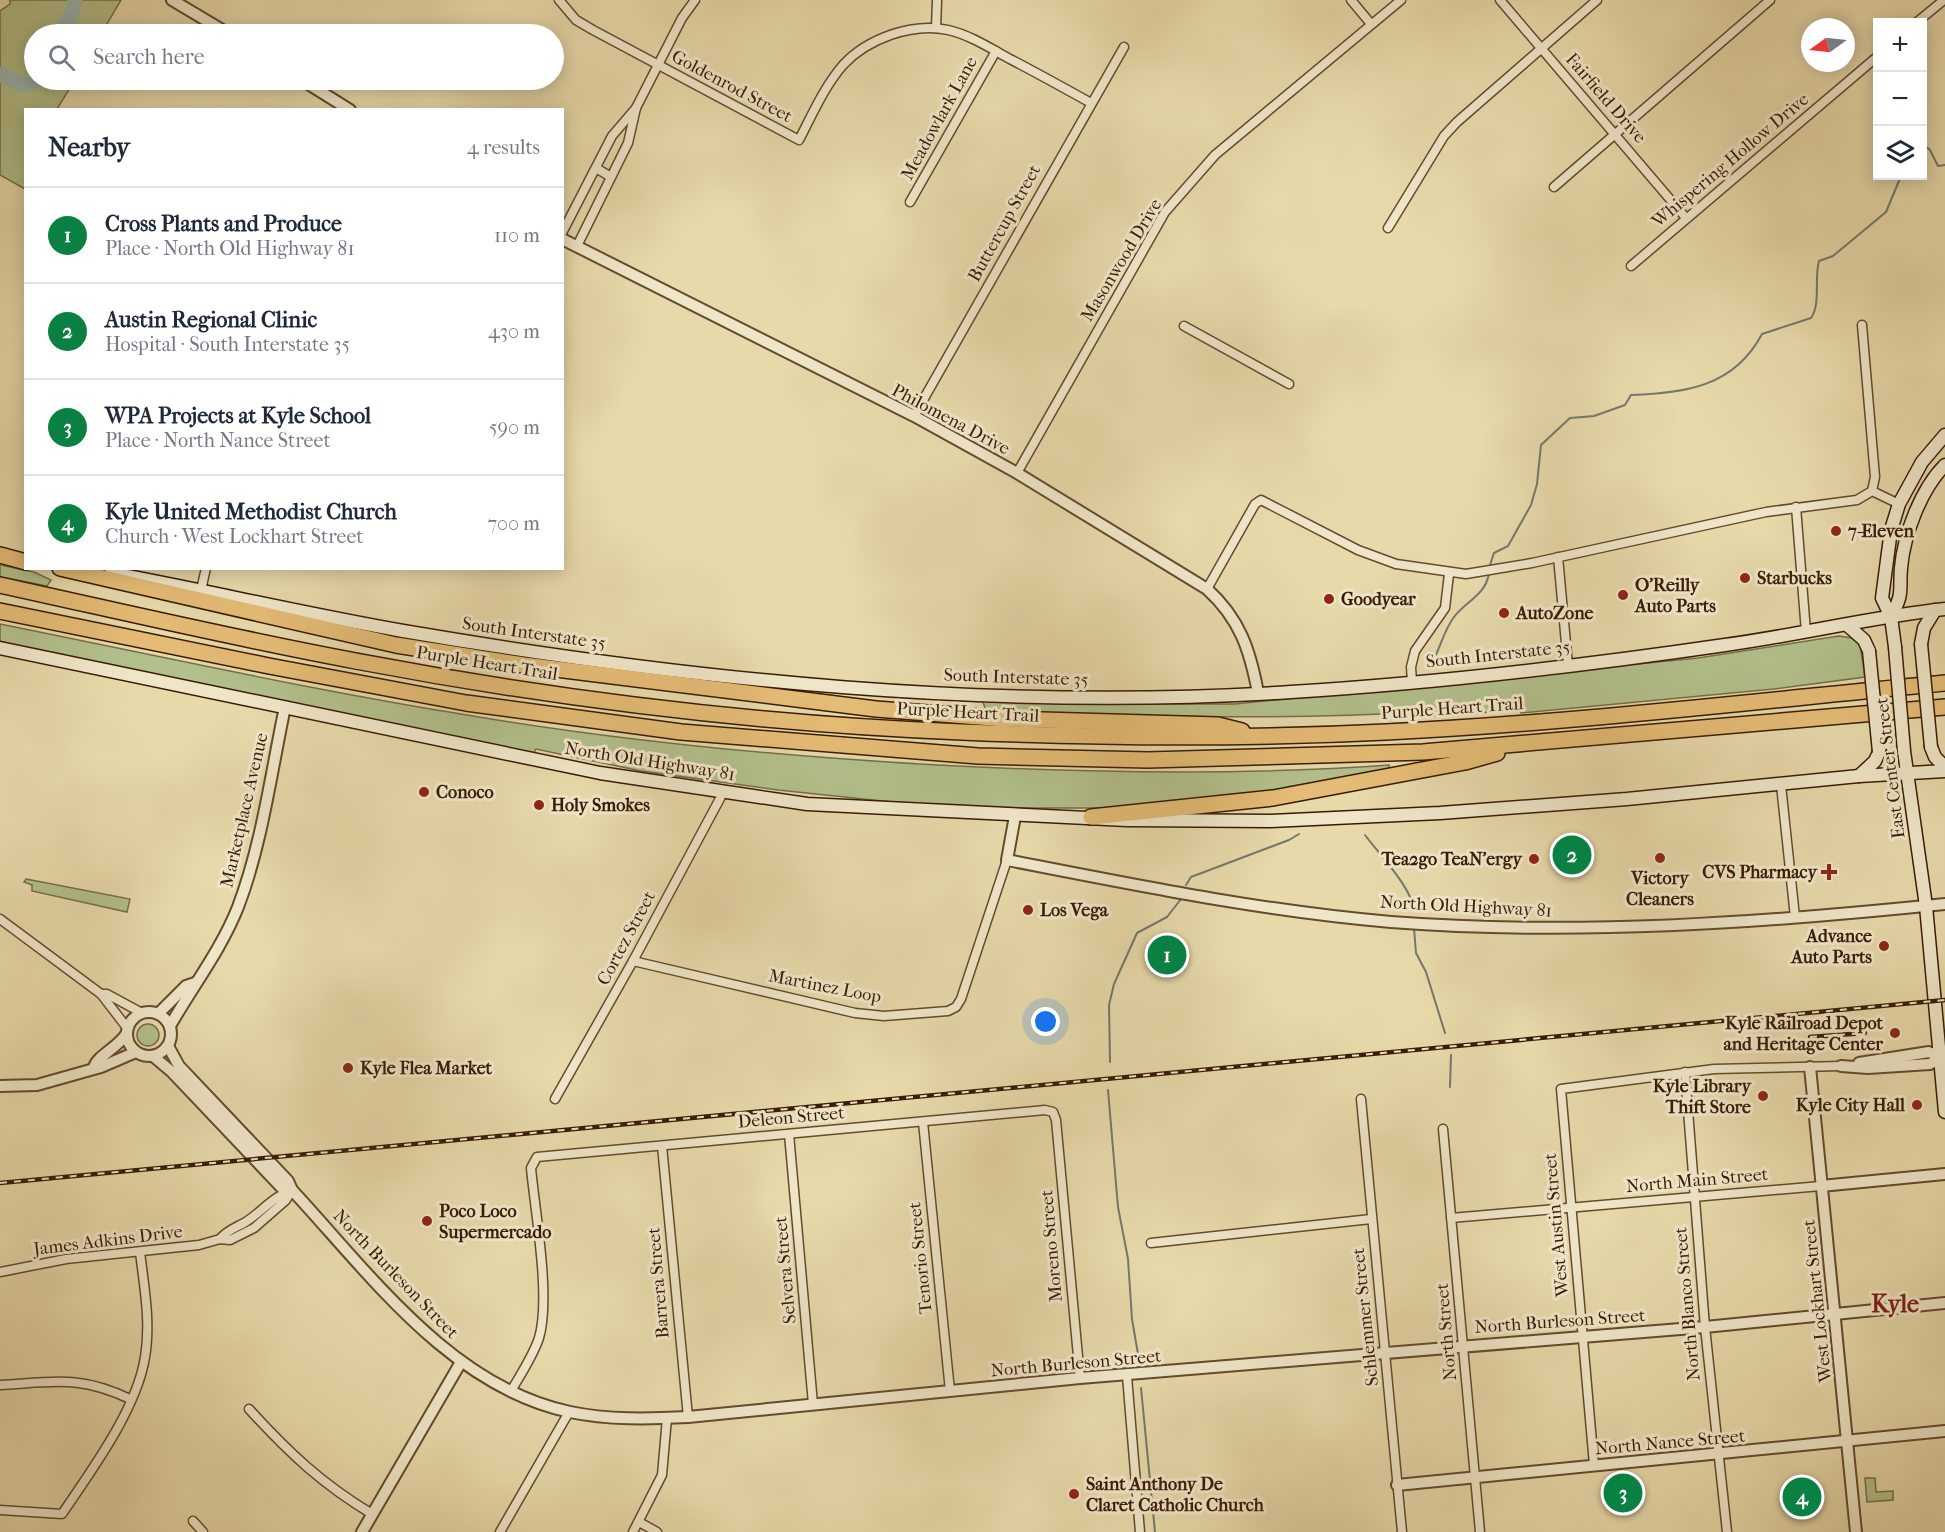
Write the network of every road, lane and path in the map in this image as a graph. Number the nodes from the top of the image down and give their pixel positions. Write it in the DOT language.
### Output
graph roads {
  1 [pos="172,0"];
  2 [pos="559,0"];
  3 [pos="695,0"];
  4 [pos="937,0"];
  5 [pos="1351,0"];
  6 [pos="1401,0"];
  7 [pos="1500,0"];
  8 [pos="1597,0"];
  9 [pos="1770,0"];
  10 [pos="1944,0"];
  11 [pos="1922,18"];
  12 [pos="212,24"];
  13 [pos="1371,24"];
  14 [pos="936,28"];
  15 [pos="1124,47"];
  16 [pos="1541,48"];
  17 [pos="996,51"];
  18 [pos="1873,60"];
  19 [pos="658,66"];
  20 [pos="318,90"];
  21 [pos="1091,103"];
  22 [pos="347,108"];
  23 [pos="636,108"];
  24 [pos="1616,133"];
  25 [pos="596,168"];
  26 [pos="611,177"];
  27 [pos="1554,186"];
  28 [pos="910,202"];
  29 [pos="1686,218"];
  30 [pos="1388,228"];
  31 [pos="564,229"];
  32 [pos="564,240"];
  33 [pos="577,246"];
  34 [pos="1631,266"];
  35 [pos="1184,326"];
  36 [pos="1862,326"];
  37 [pos="1289,384"];
  38 [pos="914,416"];
  39 [pos="1945,435"];
  40 [pos="1945,465"];
  41 [pos="1017,474"];
  42 [pos="1872,491"];
  43 [pos="1899,504"];
  44 [pos="1796,507"];
  45 [pos="0,553"];
  46 [pos="24,556"];
  47 [pos="1558,557"];
  48 [pos="24,560"];
  49 [pos="69,570"];
  50 [pos="100,570"];
  51 [pos="206,570"];
  52 [pos="1449,574"];
  53 [pos="0,585"];
  54 [pos="1208,589"];
  55 [pos="201,590"];
  56 [pos="1940,609"];
  57 [pos="0,611"];
  58 [pos="1891,617"];
  59 [pos="1847,625"];
  60 [pos="1806,632"];
  61 [pos="0,648"];
  62 [pos="1568,665"];
  63 [pos="1412,682"];
  64 [pos="1945,683"];
  65 [pos="1258,693"];
  66 [pos="285,707"];
  67 [pos="1945,707"];
  68 [pos="1262,736"];
  69 [pos="1529,744"];
  70 [pos="1945,769"];
  71 [pos="1906,773"];
  72 [pos="1859,776"];
  73 [pos="1781,785"];
  74 [pos="724,791"];
  75 [pos="1015,816"];
  76 [pos="1091,817"];
  77 [pos="1007,860"];
  78 [pos="1945,904"];
  79 [pos="1926,906"];
  80 [pos="1795,917"];
  81 [pos="0,919"];
  82 [pos="633,961"];
  83 [pos="195,982"];
  84 [pos="101,994"];
  85 [pos="142,1014"];
  86 [pos="158,1014"];
  87 [pos="170,1026"];
  88 [pos="128,1031"];
  89 [pos="168,1046"];
  90 [pos="136,1052"];
  91 [pos="153,1056"];
  92 [pos="1943,1057"];
  93 [pos="1810,1066"];
  94 [pos="1841,1066"];
  95 [pos="94,1067"];
  96 [pos="1685,1072"];
  97 [pos="0,1086"];
  98 [pos="555,1099"];
  99 [pos="1361,1099"];
  100 [pos="1053,1112"];
  101 [pos="1945,1112"];
  102 [pos="923,1122"];
  103 [pos="1443,1129"];
  104 [pos="789,1134"];
  105 [pos="662,1146"];
  106 [pos="1945,1174"];
  107 [pos="1821,1186"];
  108 [pos="292,1190"];
  109 [pos="1694,1196"];
  110 [pos="1570,1208"];
  111 [pos="1451,1218"];
  112 [pos="1371,1220"];
  113 [pos="1151,1243"];
  114 [pos="140,1252"];
  115 [pos="0,1272"];
  116 [pos="1945,1303"];
  117 [pos="1836,1314"];
  118 [pos="1706,1327"];
  119 [pos="1582,1337"];
  120 [pos="1464,1345"];
  121 [pos="1386,1352"];
  122 [pos="461,1362"];
  123 [pos="1127,1376"];
  124 [pos="1080,1378"];
  125 [pos="0,1385"];
  126 [pos="512,1391"];
  127 [pos="950,1391"];
  128 [pos="130,1400"];
  129 [pos="813,1404"];
  130 [pos="249,1409"];
  131 [pos="569,1412"];
  132 [pos="688,1417"];
  133 [pos="667,1418"];
  134 [pos="1945,1431"];
  135 [pos="1847,1442"];
  136 [pos="1718,1454"];
  137 [pos="1594,1465"];
  138 [pos="1474,1477"];
  139 [pos="1398,1485"];
  140 [pos="0,1510"];
  141 [pos="372,1514"];
  142 [pos="194,1521"];
  143 [pos="639,1522"];
  144 [pos="203,1532"];
  145 [pos="362,1532"];
  146 [pos="500,1532"];
  147 [pos="633,1532"];
  148 [pos="657,1532"];
  149 [pos="1140,1532"];
  150 [pos="1402,1532"];
  151 [pos="1480,1532"];
  152 [pos="1727,1532"];
  153 [pos="1856,1532"];
  1 -- 12 [label="street"];
  2 -- 19 [label="street, Goldenrod Street"];
  3 -- 19 [label="street"];
  4 -- 14 [label="street"];
  5 -- 13 [label="street"];
  6 -- 13 [label="street, Masonwood Drive"];
  7 -- 16 [label="street, Fairfield Drive"];
  8 -- 16 [label="street"];
  9 -- 24 [label="street"];
  10 -- 11 [label="street"];
  13 -- 41 [label="street, Masonwood Drive"];
  14 -- 17 [label="street, Goldenrod Street"];
  14 -- 19 [label="street, Goldenrod Street"];
  15 -- 21 [label="street, Buttercup Street"];
  16 -- 24 [label="street, Fairfield Drive"];
  16 -- 30 [label="street"];
  17 -- 21 [label="street, Goldenrod Street"];
  17 -- 28 [label="street, Meadowlark Lane"];
  18 -- 29 [label="street, Whispering Hollow Drive"];
  19 -- 23 [label="street"];
  20 -- 22 [label="street"];
  21 -- 38 [label="street, Buttercup Street"];
  23 -- 25 [label="street"];
  23 -- 26 [label="street"];
  24 -- 27 [label="street"];
  24 -- 29 [label="street, Fairfield Drive"];
  25 -- 26 [label="street"];
  25 -- 31 [label="street"];
  26 -- 33 [label="street"];
  29 -- 34 [label="street, Whispering Hollow Drive"];
  32 -- 33 [label="street, Philomena Drive"];
  33 -- 38 [label="street, Philomena Drive"];
  35 -- 37 [label="street"];
  36 -- 42 [label="street"];
  38 -- 41 [label="street, Philomena Drive"];
  39 -- 43 [label="main road, East Center Street"];
  40 -- 58 [label="main road"];
  41 -- 54 [label="street, Philomena Drive"];
  42 -- 43 [label="street"];
  42 -- 44 [label="street"];
  43 -- 58 [label="main road, East Center Street"];
  44 -- 47 [label="street"];
  44 -- 60 [label="street"];
  45 -- 46 [label="main road"];
  45 -- 48 [label="highway"];
  47 -- 52 [label="street"];
  47 -- 62 [label="street"];
  49 -- 68 [label="highway"];
  50 -- 55 [label="main road, South Interstate 35"];
  51 -- 55 [label="street"];
  52 -- 54 [label="street"];
  52 -- 63 [label="street"];
  53 -- 68 [label="highway, Purple Heart Trail"];
  54 -- 65 [label="street, Philomena Drive"];
  55 -- 65 [label="main road, South Interstate 35"];
  56 -- 58 [label="main road, South Interstate 35"];
  56 -- 70 [label="main road, bridge"];
  57 -- 69 [label="highway"];
  58 -- 59 [label="main road, South Interstate 35"];
  58 -- 71 [label="main road, East Center Street, bridge"];
  59 -- 60 [label="main road, South Interstate 35"];
  59 -- 72 [label="main road, bridge"];
  60 -- 62 [label="main road, South Interstate 35"];
  61 -- 66 [label="main road"];
  62 -- 63 [label="main road, South Interstate 35"];
  63 -- 65 [label="main road, South Interstate 35"];
  64 -- 68 [label="highway, Purple Heart Trail"];
  66 -- 74 [label="main road, North Old Highway 81"];
  66 -- 83 [label="street, Marketplace Avenue"];
  67 -- 69 [label="highway"];
  69 -- 76 [label="highway"];
  70 -- 71 [label="main road"];
  71 -- 72 [label="main road"];
  71 -- 79 [label="main road, East Center Street"];
  72 -- 73 [label="main road"];
  73 -- 76 [label="main road"];
  73 -- 80 [label="street"];
  74 -- 75 [label="main road, North Old Highway 81"];
  74 -- 82 [label="street, Cortez Street"];
  75 -- 76 [label="main road"];
  75 -- 77 [label="street, Martinez Loop"];
  77 -- 80 [label="street, North Old Highway 81"];
  77 -- 82 [label="street, Martinez Loop"];
  78 -- 79 [label="street, North Old Highway 81"];
  79 -- 80 [label="street, North Old Highway 81"];
  79 -- 92 [label="main road, East Center Street"];
  81 -- 84 [label="street"];
  82 -- 98 [label="street, Cortez Street"];
  83 -- 86 [label="street, Marketplace Avenue"];
  83 -- 87 [label="street, Marketplace Avenue"];
  84 -- 85 [label="street"];
  84 -- 88 [label="street"];
  85 -- 86 [label="street"];
  85 -- 88 [label="street"];
  86 -- 87 [label="street"];
  87 -- 89 [label="street"];
  88 -- 90 [label="street"];
  88 -- 95 [label="street"];
  89 -- 91 [label="street"];
  89 -- 108 [label="street, North Burleson Street"];
  90 -- 91 [label="street"];
  90 -- 95 [label="street"];
  91 -- 108 [label="street, North Burleson Street"];
  92 -- 94 [label="street"];
  92 -- 101 [label="main road, East Center Street"];
  93 -- 94 [label="street"];
  93 -- 96 [label="street"];
  93 -- 107 [label="street, West Lockhart Street"];
  95 -- 97 [label="street"];
  96 -- 109 [label="street, North Blanco Street"];
  96 -- 110 [label="street, West Austin Street"];
  99 -- 112 [label="street, Schlemmer Street"];
  100 -- 102 [label="street, Deleon Street"];
  100 -- 124 [label="street, Moreno Street"];
  102 -- 104 [label="street, Deleon Street"];
  102 -- 127 [label="street, Tenorio Street"];
  103 -- 111 [label="street, North Street"];
  104 -- 105 [label="street, Deleon Street"];
  104 -- 129 [label="street, Selvera Street"];
  105 -- 126 [label="street, Deleon Street"];
  105 -- 132 [label="street, Barrera Street"];
  106 -- 107 [label="street, North Main Street"];
  107 -- 109 [label="street, North Main Street"];
  107 -- 117 [label="street, West Lockhart Street"];
  108 -- 114 [label="street, James Adkins Drive"];
  108 -- 122 [label="street, North Burleson Street"];
  109 -- 110 [label="street, North Main Street"];
  109 -- 118 [label="street, North Blanco Street"];
  110 -- 111 [label="street, North Main Street"];
  110 -- 119 [label="street, West Austin Street"];
  111 -- 120 [label="street, North Street"];
  112 -- 113 [label="street"];
  112 -- 121 [label="street, Schlemmer Street"];
  114 -- 115 [label="street, James Adkins Drive"];
  114 -- 128 [label="street"];
  116 -- 117 [label="street, North Burleson Street"];
  117 -- 118 [label="street, North Burleson Street"];
  117 -- 135 [label="street, West Lockhart Street"];
  118 -- 119 [label="street, North Burleson Street"];
  118 -- 136 [label="street, North Blanco Street"];
  119 -- 120 [label="street, North Burleson Street"];
  119 -- 137 [label="street, West Austin Street"];
  120 -- 121 [label="street, North Burleson Street"];
  120 -- 138 [label="street, North Street"];
  121 -- 123 [label="street, North Burleson Street"];
  121 -- 139 [label="street, Schlemmer Street"];
  122 -- 126 [label="street, North Burleson Street"];
  122 -- 141 [label="street"];
  123 -- 124 [label="street, North Burleson Street"];
  123 -- 149 [label="street"];
  124 -- 127 [label="street, North Burleson Street"];
  125 -- 128 [label="street"];
  126 -- 131 [label="street, North Burleson Street"];
  127 -- 129 [label="street, North Burleson Street"];
  128 -- 140 [label="street"];
  129 -- 132 [label="street, North Burleson Street"];
  130 -- 141 [label="street"];
  131 -- 133 [label="street, North Burleson Street"];
  131 -- 146 [label="street"];
  132 -- 133 [label="street, North Burleson Street"];
  133 -- 143 [label="street"];
  134 -- 135 [label="street, North Nance Street"];
  135 -- 136 [label="street, North Nance Street"];
  135 -- 153 [label="street, West Lockhart Street"];
  136 -- 137 [label="street, North Nance Street"];
  136 -- 152 [label="street, North Blanco Street"];
  137 -- 138 [label="street, North Nance Street"];
  138 -- 139 [label="street, North Nance Street"];
  138 -- 151 [label="street, North Street"];
  139 -- 150 [label="street, Schlemmer Street"];
  141 -- 145 [label="street"];
  142 -- 144 [label="street"];
  143 -- 147 [label="street"];
  143 -- 148 [label="street"];
}
